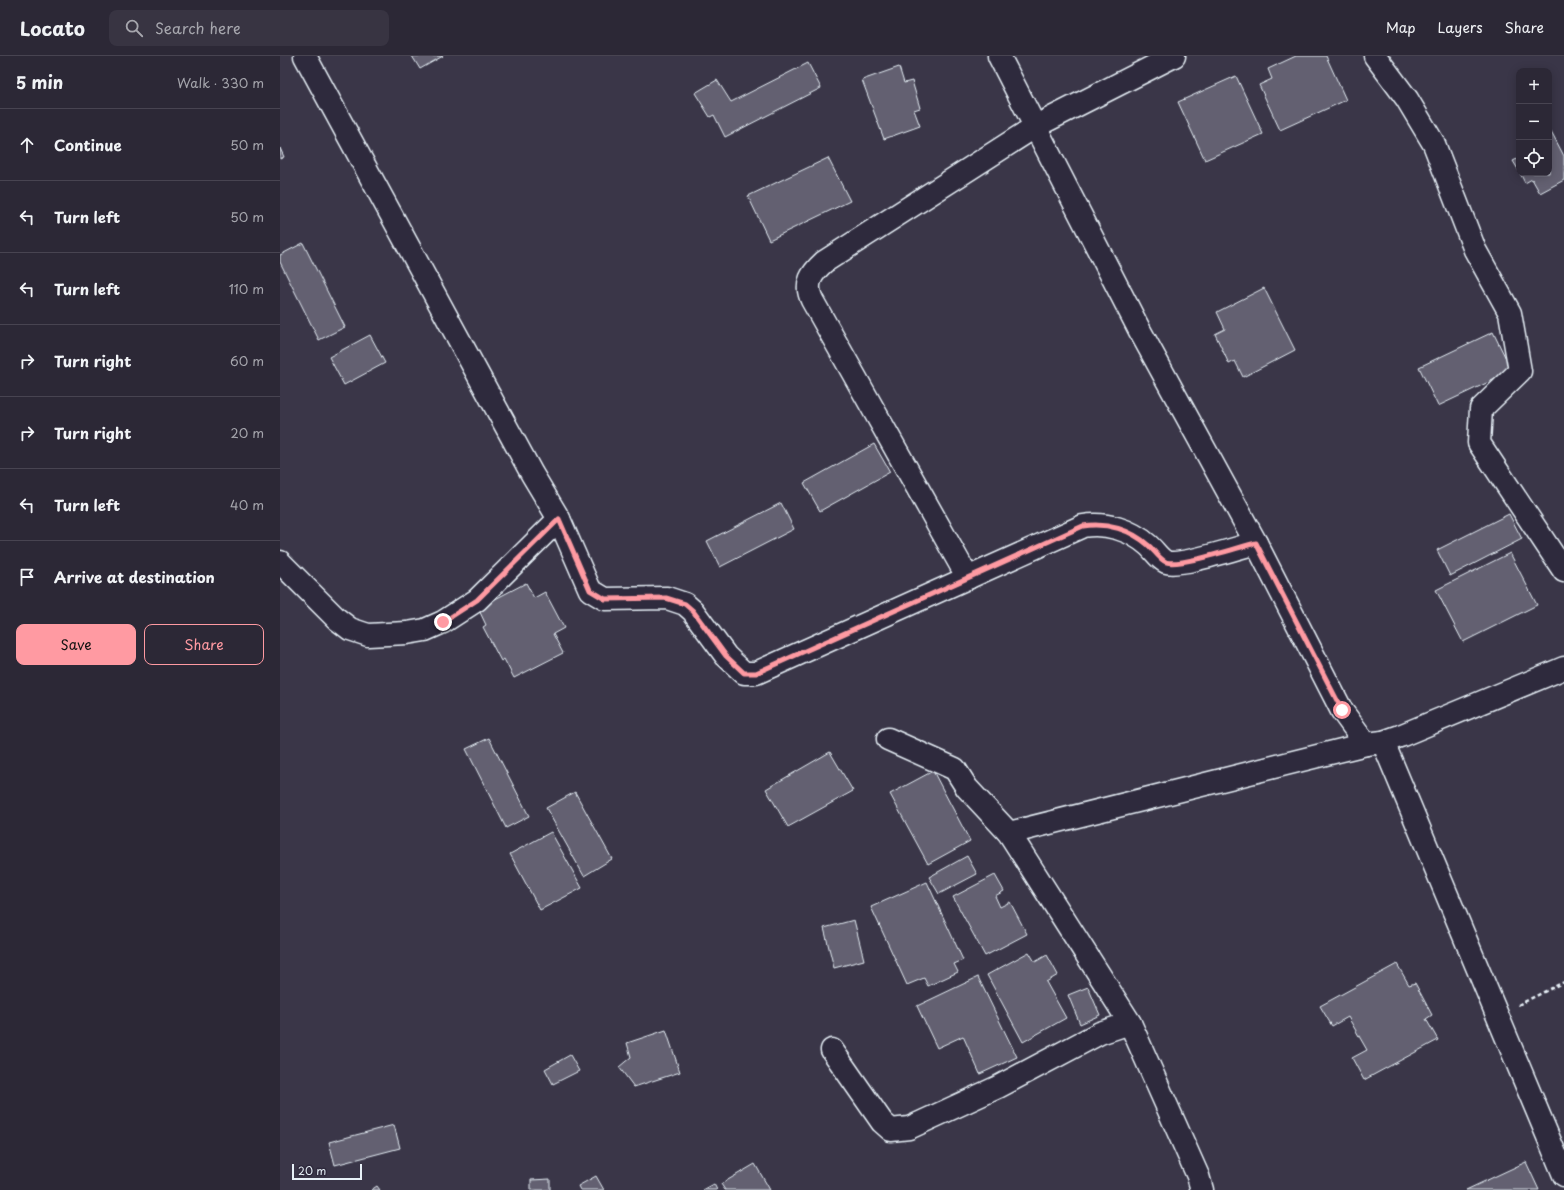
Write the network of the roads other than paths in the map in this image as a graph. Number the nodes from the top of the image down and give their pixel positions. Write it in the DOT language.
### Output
graph roads {
  1 [pos="305,56"];
  2 [pos="999,56"];
  3 [pos="1174,56"];
  4 [pos="1375,56"];
  5 [pos="1036,126"];
  6 [pos="559,519"];
  7 [pos="1256,543"];
  8 [pos="280,562"];
  9 [pos="1564,571"];
  10 [pos="968,578"];
  11 [pos="1564,668"];
  12 [pos="888,739"];
  13 [pos="1374,743"];
  14 [pos="1009,833"];
  15 [pos="1130,1023"];
  16 [pos="832,1050"];
  17 [pos="1564,1175"];
  18 [pos="1202,1190"];
  1 -- 6 [label="street"];
  2 -- 5 [label="street"];
  3 -- 5 [label="street"];
  4 -- 9 [label="street"];
  5 -- 7 [label="street"];
  5 -- 10 [label="street"];
  6 -- 8 [label="street"];
  6 -- 10 [label="street"];
  7 -- 10 [label="street"];
  7 -- 13 [label="street"];
  11 -- 13 [label="street"];
  12 -- 14 [label="street"];
  13 -- 14 [label="street"];
  13 -- 17 [label="street"];
  14 -- 15 [label="street"];
  15 -- 16 [label="street"];
  15 -- 18 [label="street"];
}
